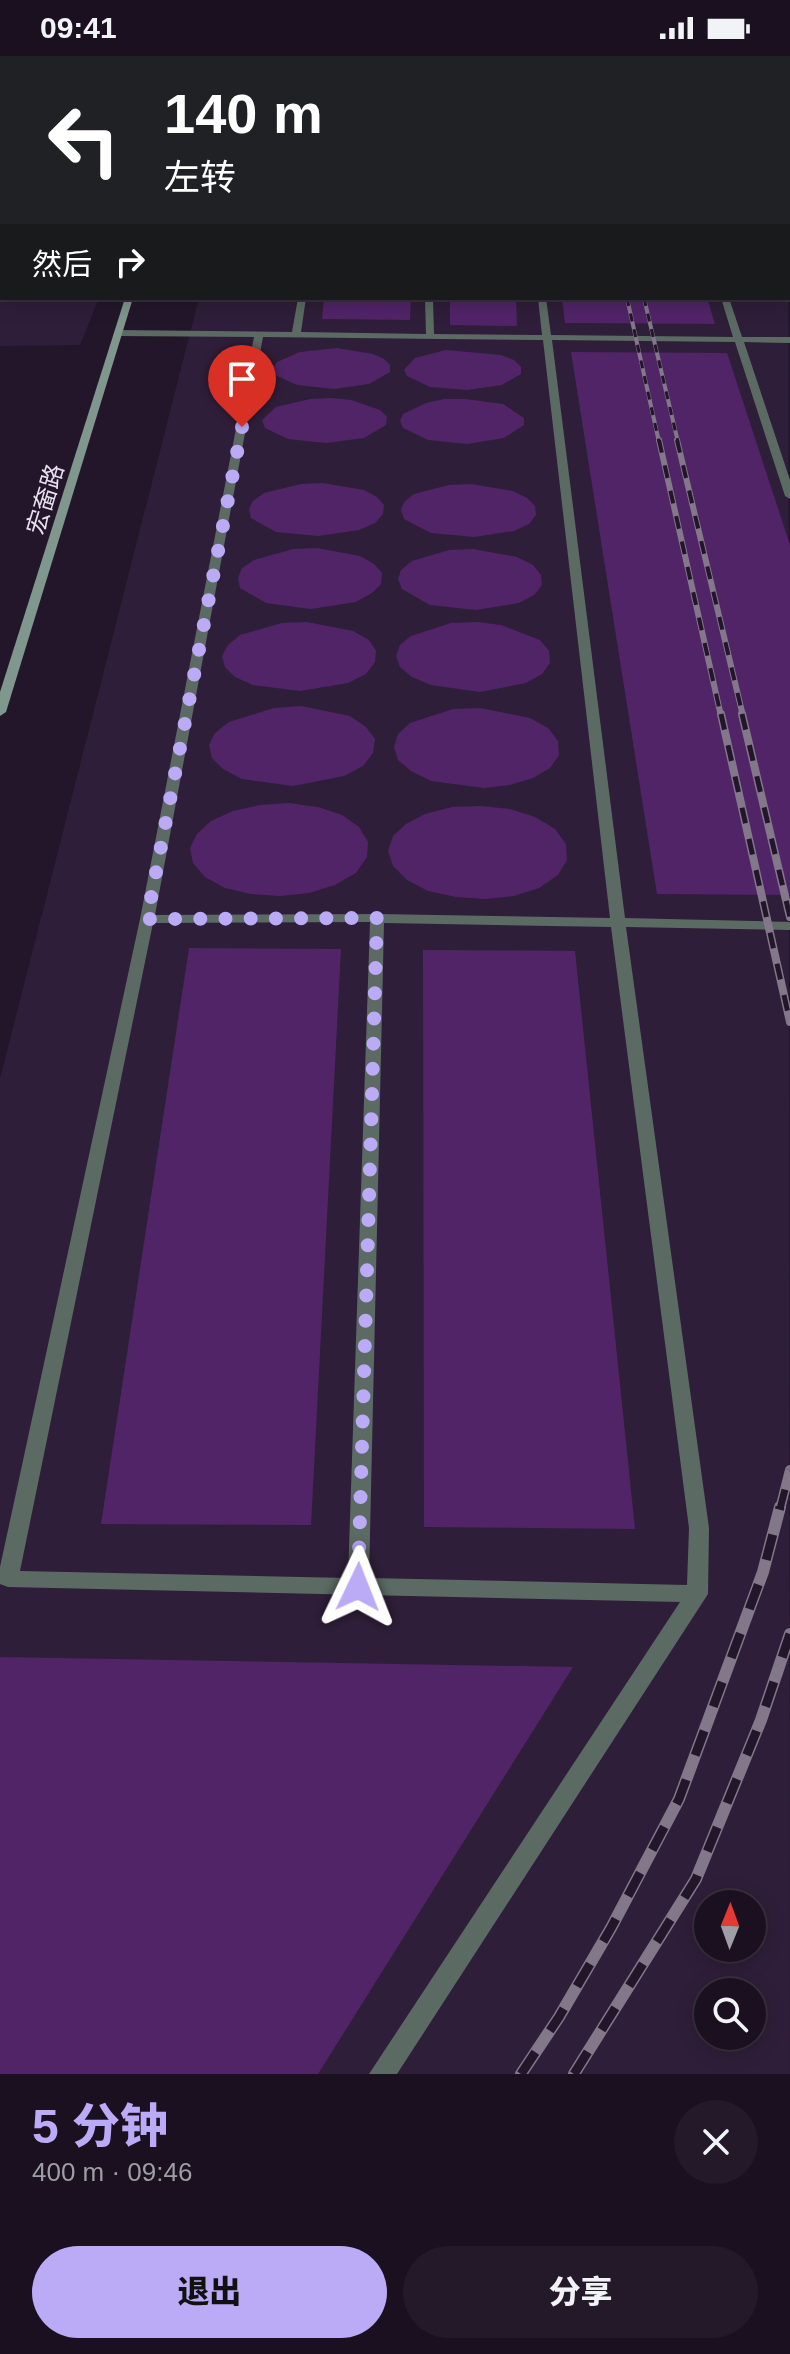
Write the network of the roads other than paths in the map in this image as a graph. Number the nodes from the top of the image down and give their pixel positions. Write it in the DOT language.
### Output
graph roads {
  1 [pos="128,300"];
  2 [pos="302,300"];
  3 [pos="429,300"];
  4 [pos="542,300"];
  5 [pos="726,300"];
  6 [pos="118,333"];
  7 [pos="259,334"];
  8 [pos="296,335"];
  9 [pos="430,335"];
  10 [pos="545,336"];
  11 [pos="738,340"];
  12 [pos="790,340"];
  13 [pos="790,496"];
  14 [pos="0,712"];
  15 [pos="377,918"];
  16 [pos="147,919"];
  17 [pos="618,923"];
  18 [pos="790,926"];
  19 [pos="358,1587"];
  20 [pos="697,1594"];
  21 [pos="382,2074"];
  1 -- 6 [label="street, 宏奤路"];
  2 -- 8 [label="street"];
  3 -- 9 [label="street"];
  4 -- 10 [label="street"];
  5 -- 11 [label="street"];
  6 -- 7 [label="street"];
  6 -- 14 [label="street, 宏奤路"];
  7 -- 8 [label="street"];
  7 -- 16 [label="street"];
  8 -- 9 [label="street"];
  9 -- 10 [label="street"];
  10 -- 11 [label="street"];
  10 -- 17 [label="street"];
  11 -- 12 [label="street"];
  11 -- 13 [label="street"];
  15 -- 16 [label="street"];
  15 -- 17 [label="street"];
  15 -- 19 [label="street"];
  16 -- 19 [label="street"];
  17 -- 18 [label="street"];
  17 -- 20 [label="street"];
  19 -- 20 [label="street"];
  20 -- 21 [label="street"];
}
